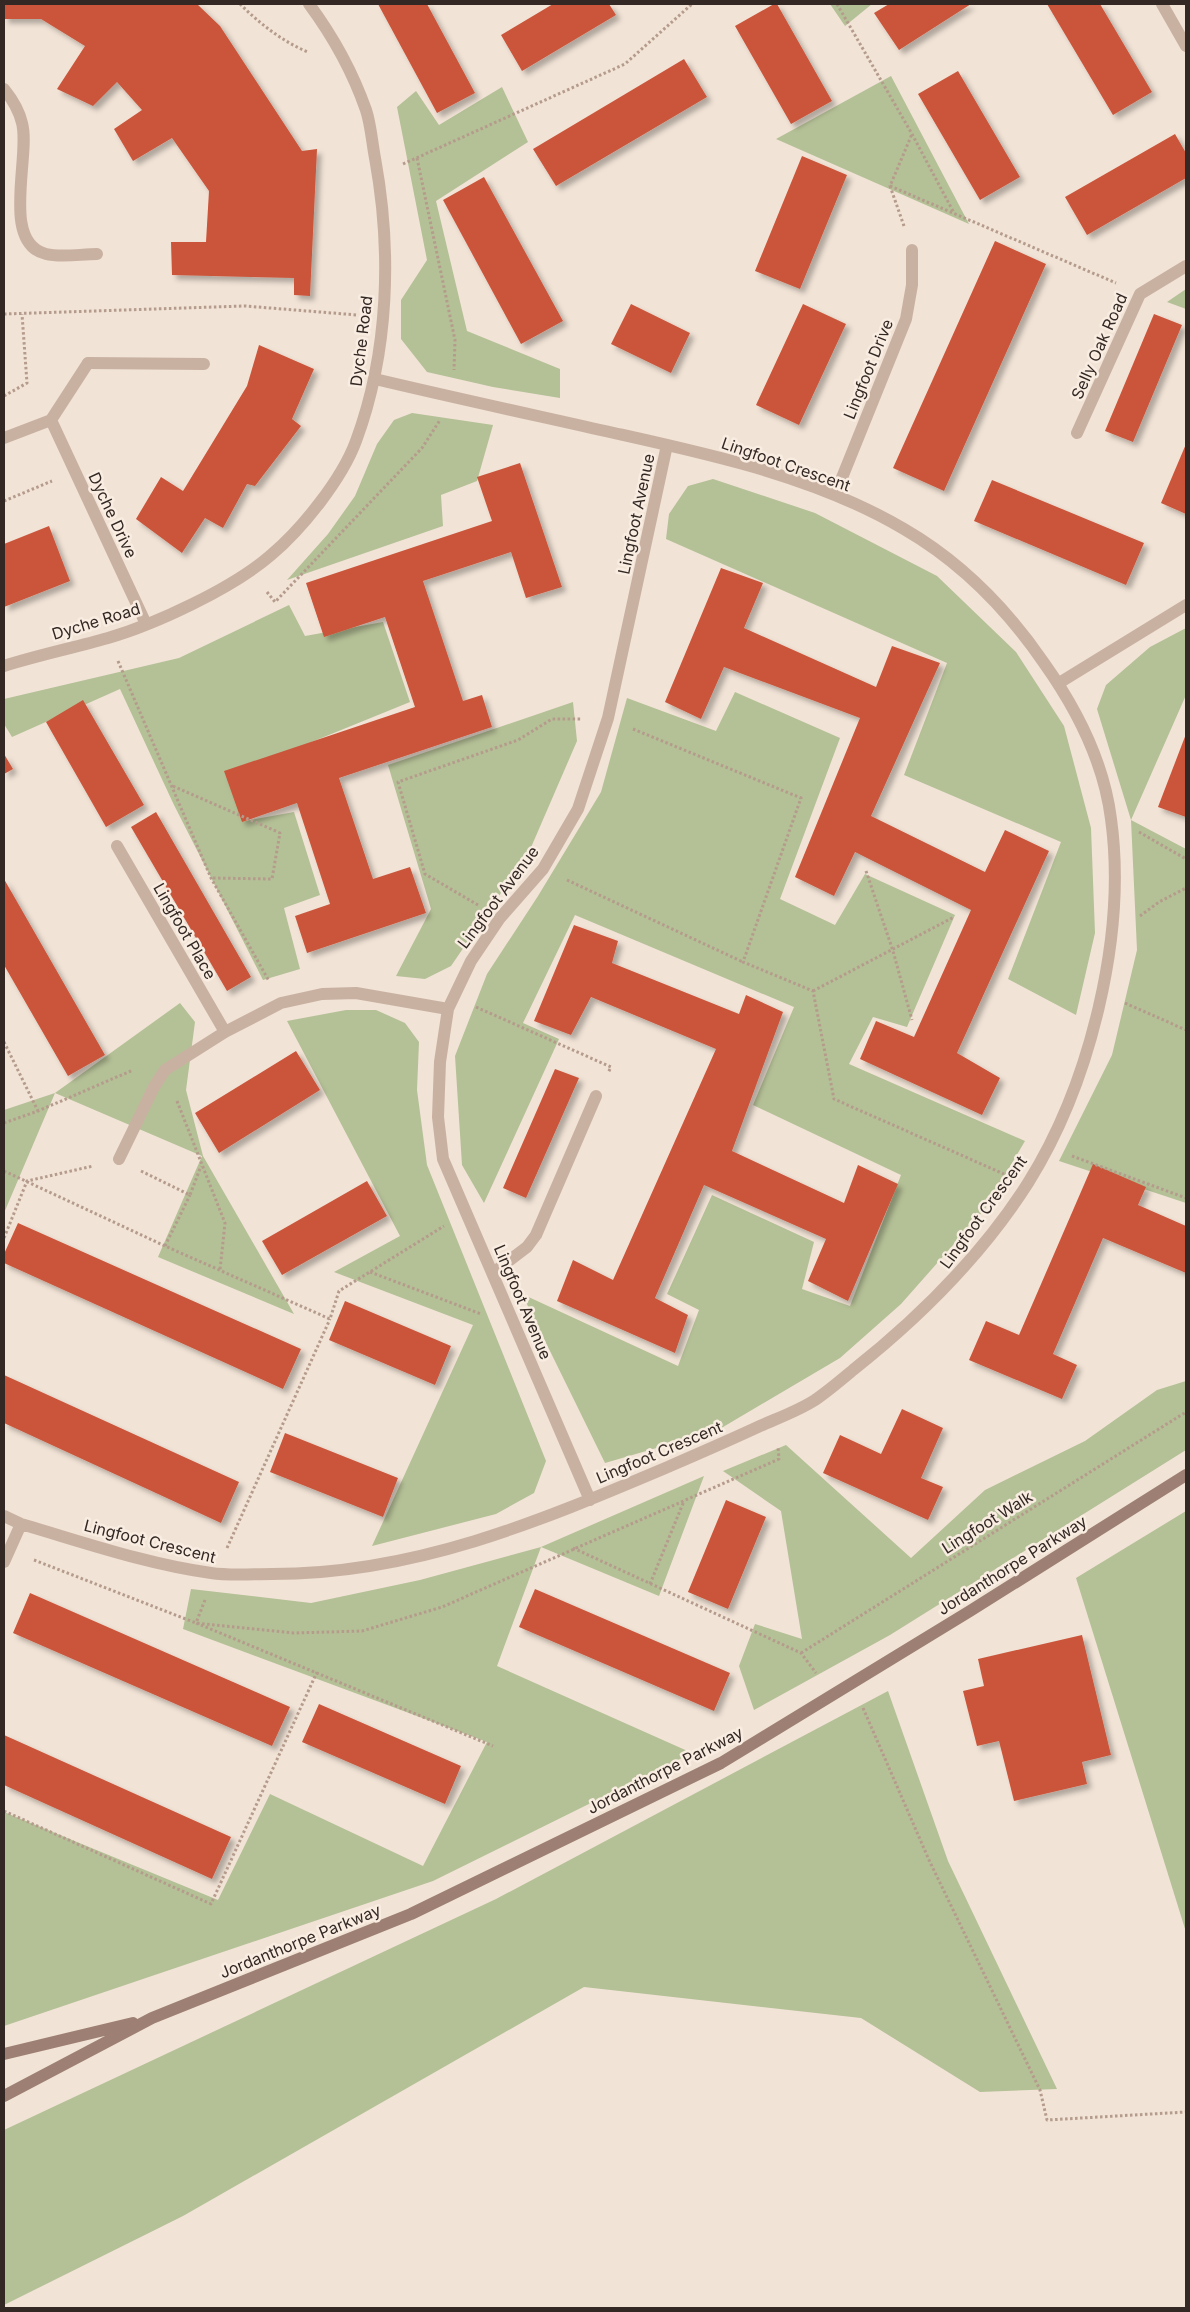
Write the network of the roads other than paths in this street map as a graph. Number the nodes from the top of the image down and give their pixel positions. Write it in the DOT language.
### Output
graph roads {
  1 [pos="308,4"];
  2 [pos="1162,4"];
  3 [pos="1186,46"];
  4 [pos="4,90"];
  5 [pos="912,250"];
  6 [pos="96,254"];
  7 [pos="1186,266"];
  8 [pos="204,364"];
  9 [pos="375,379"];
  10 [pos="51,420"];
  11 [pos="1077,433"];
  12 [pos="4,438"];
  13 [pos="667,445"];
  14 [pos="835,495"];
  15 [pos="1186,605"];
  16 [pos="146,624"];
  17 [pos="4,666"];
  18 [pos="1059,683"];
  19 [pos="117,846"];
  20 [pos="451,1003"];
  21 [pos="225,1032"];
  22 [pos="596,1096"];
  23 [pos="119,1160"];
  24 [pos="493,1273"];
  25 [pos="1186,1475"];
  26 [pos="590,1500"];
  27 [pos="4,1516"];
  28 [pos="21,1524"];
  29 [pos="4,1562"];
  30 [pos="152,2018"];
  31 [pos="4,2054"];
  32 [pos="4,2096"];
  1 -- 9 [label="street, Dyche Road"];
  2 -- 3 [label="street"];
  4 -- 6 [label="street"];
  5 -- 14 [label="street, Lingfoot Drive"];
  7 -- 11 [label="street, Selly Oak Road"];
  8 -- 10 [label="street"];
  9 -- 13 [label="street, Lingfoot Crescent"];
  9 -- 16 [label="street, Dyche Road"];
  10 -- 12 [label="street"];
  10 -- 16 [label="street, Dyche Drive"];
  13 -- 14 [label="street, Lingfoot Crescent"];
  13 -- 20 [label="street, Lingfoot Avenue"];
  14 -- 18 [label="street, Lingfoot Crescent"];
  15 -- 18 [label="street"];
  16 -- 17 [label="street, Dyche Road"];
  18 -- 26 [label="street, Lingfoot Crescent"];
  19 -- 21 [label="street, Lingfoot Place"];
  20 -- 21 [label="street"];
  20 -- 24 [label="street, Lingfoot Avenue"];
  21 -- 23 [label="street"];
  22 -- 24 [label="street"];
  24 -- 26 [label="street, Lingfoot Avenue"];
  25 -- 30 [label="main road, Jordanthorpe Parkway"];
  26 -- 28 [label="street, Lingfoot Crescent"];
  27 -- 28 [label="street, Lingfoot Crescent"];
  28 -- 29 [label="street"];
  30 -- 31 [label="main road, Jordanthorpe Parkway"];
  30 -- 32 [label="main road, Jordanthorpe Parkway"];
}
